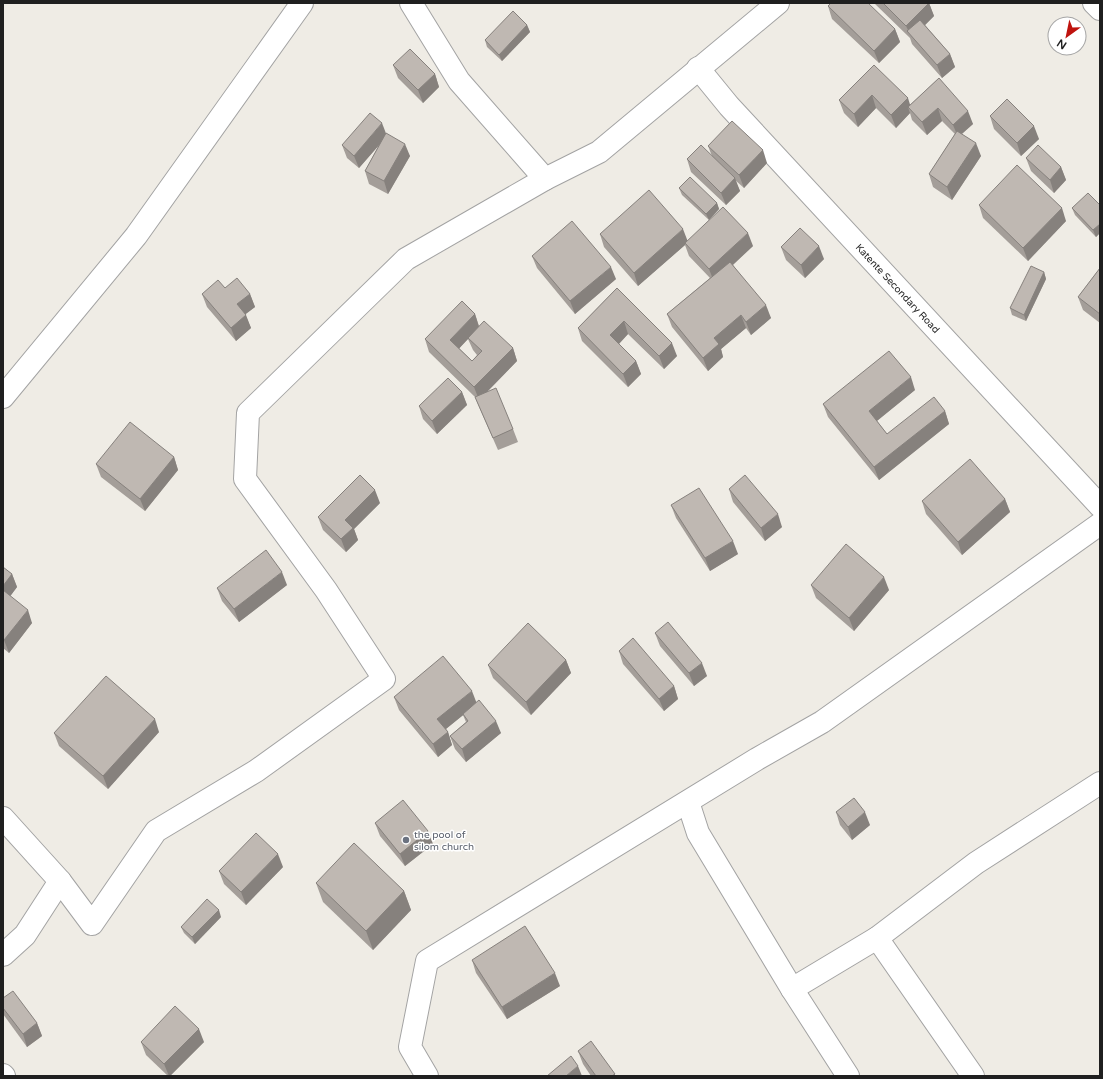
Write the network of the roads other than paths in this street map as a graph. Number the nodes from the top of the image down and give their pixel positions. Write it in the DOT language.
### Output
graph roads {
  1 [pos="302,3"];
  2 [pos="411,3"];
  3 [pos="778,3"];
  4 [pos="1094,3"];
  5 [pos="1100,9"];
  6 [pos="698,68"];
  7 [pos="545,179"];
  8 [pos="3,396"];
  9 [pos="1100,506"];
  10 [pos="1100,524"];
  11 [pos="1100,783"];
  12 [pos="688,802"];
  13 [pos="3,818"];
  14 [pos="60,882"];
  15 [pos="877,938"];
  16 [pos="3,955"];
  17 [pos="792,989"];
  18 [pos="427,1076"];
  19 [pos="848,1076"];
  20 [pos="973,1076"];
  1 -- 8 [label="street"];
  2 -- 7 [label="street"];
  3 -- 6 [label="street"];
  4 -- 5 [label="street"];
  6 -- 7 [label="street"];
  6 -- 9 [label="street, Katente Secondary Road"];
  7 -- 14 [label="street"];
  10 -- 12 [label="street"];
  11 -- 15 [label="street"];
  12 -- 17 [label="street"];
  12 -- 18 [label="street"];
  13 -- 14 [label="street"];
  14 -- 16 [label="street"];
  15 -- 17 [label="street"];
  15 -- 20 [label="street"];
  17 -- 19 [label="street"];
}
